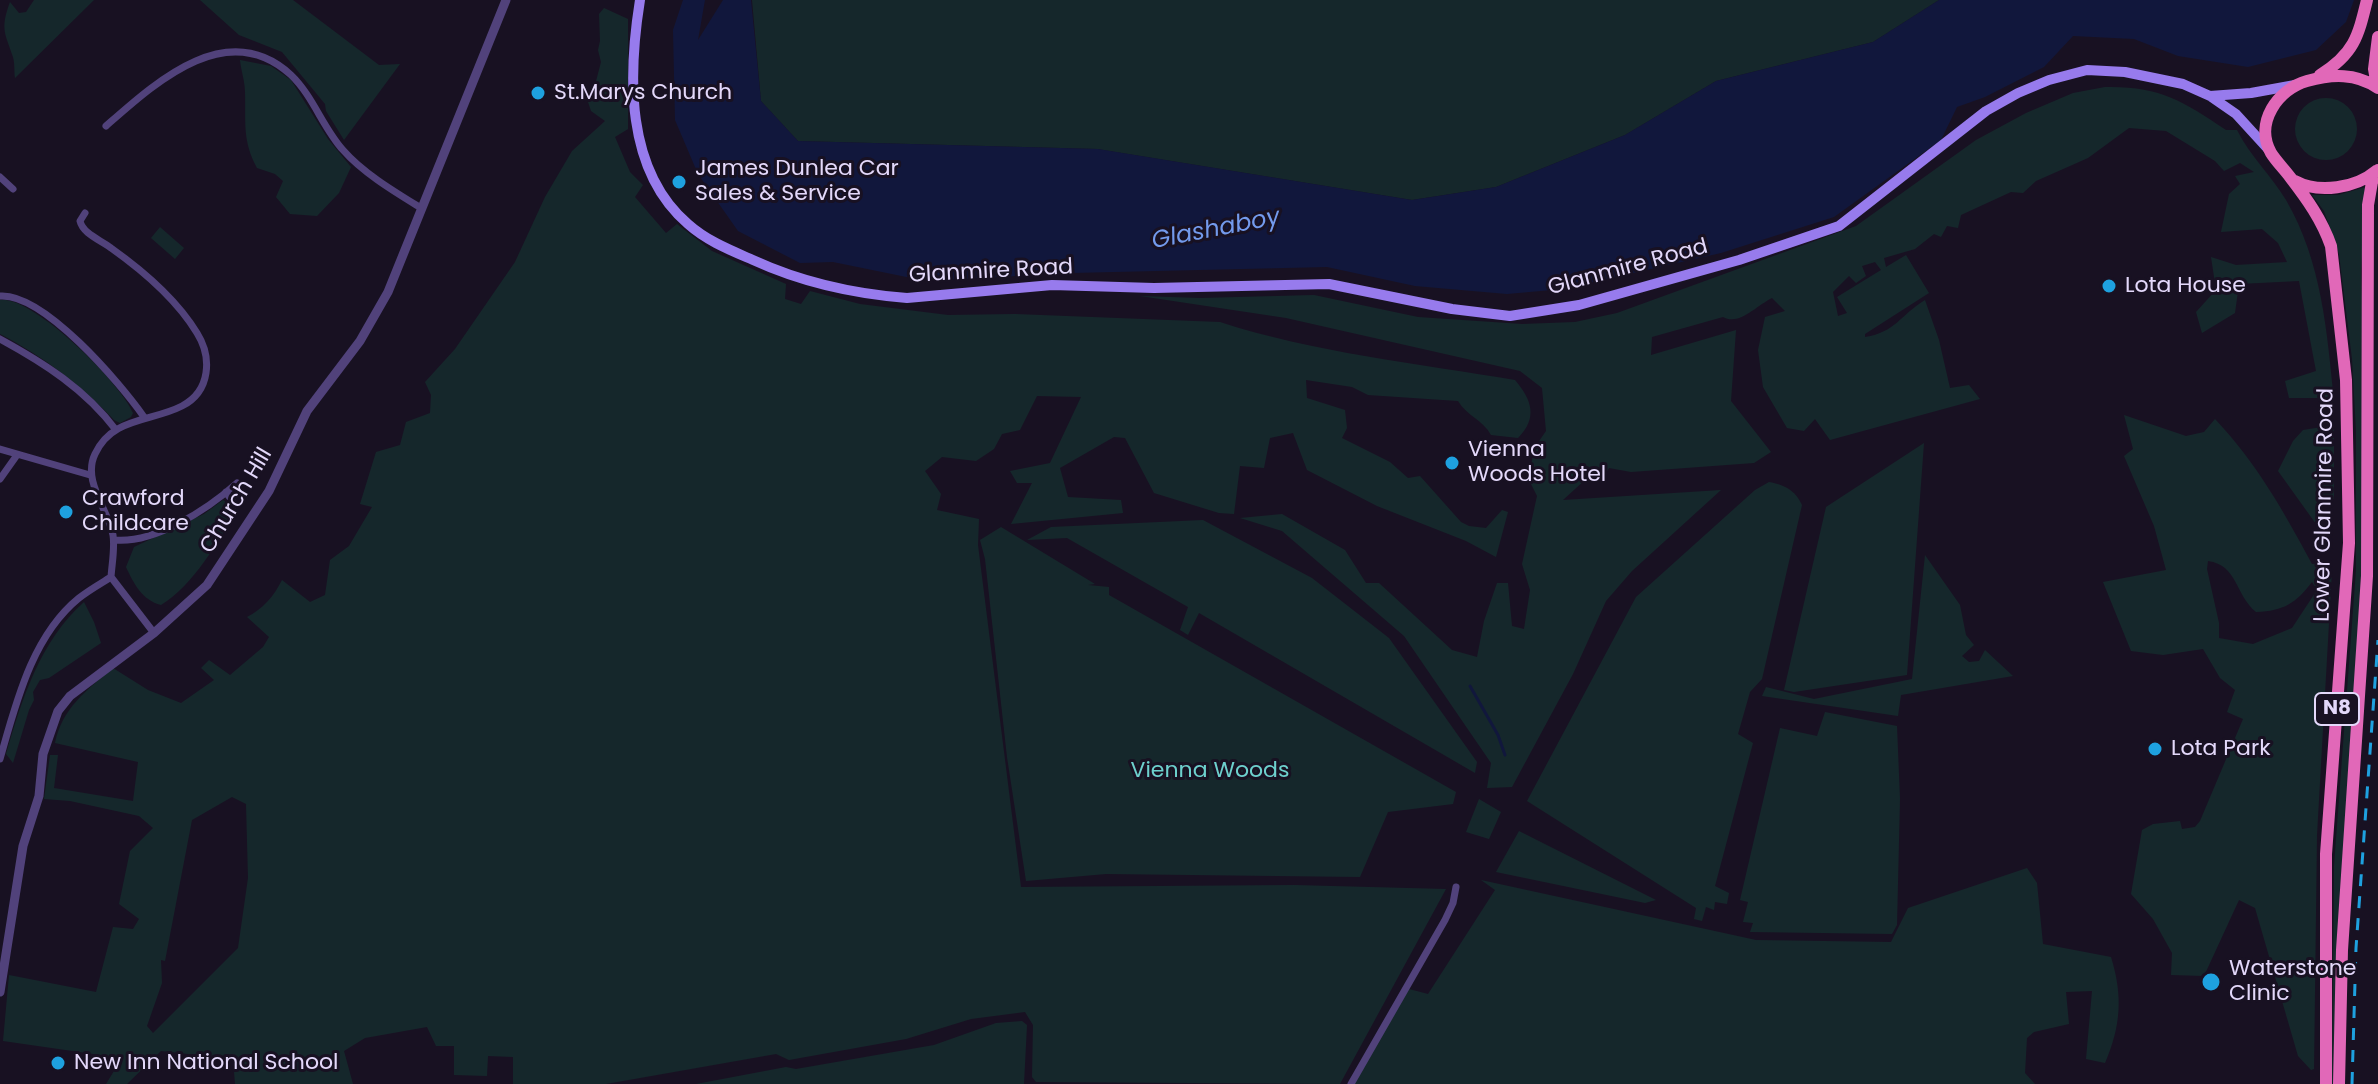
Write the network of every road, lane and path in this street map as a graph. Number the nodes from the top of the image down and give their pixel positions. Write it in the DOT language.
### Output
graph roads {
  1 [pos="506,0"];
  2 [pos="640,0"];
  3 [pos="2367,3"];
  4 [pos="2378,37"];
  5 [pos="2314,79"];
  6 [pos="2297,85"];
  7 [pos="2377,87"];
  8 [pos="2210,96"];
  9 [pos="106,126"];
  10 [pos="2270,151"];
  11 [pos="2378,169"];
  12 [pos="0,177"];
  13 [pos="2292,179"];
  14 [pos="13,189"];
  15 [pos="421,208"];
  16 [pos="85,213"];
  17 [pos="101,229"];
  18 [pos="96,238"];
  19 [pos="0,296"];
  20 [pos="0,339"];
  21 [pos="144,417"];
  22 [pos="116,430"];
  23 [pos="0,449"];
  24 [pos="17,455"];
  25 [pos="90,475"];
  26 [pos="0,479"];
  27 [pos="237,483"];
  28 [pos="226,492"];
  29 [pos="235,505"];
  30 [pos="114,540"];
  31 [pos="111,577"];
  32 [pos="154,633"];
  33 [pos="0,759"];
  34 [pos="1456,887"];
  35 [pos="0,992"];
  36 [pos="1351,1084"];
  37 [pos="2326,1084"];
  38 [pos="2339,1084"];
  1 -- 15 [label="street, Church Hill"];
  2 -- 8 [label="main road, Glanmire Road"];
  3 -- 5 [label="highway"];
  4 -- 7 [label="highway"];
  5 -- 6 [label="highway"];
  5 -- 7 [label="highway"];
  6 -- 8 [label="main road"];
  6 -- 10 [label="highway"];
  8 -- 10 [label="main road, Glanmire Road"];
  9 -- 15 [label="street"];
  10 -- 13 [label="highway, N8"];
  11 -- 13 [label="highway, N8"];
  11 -- 38 [label="highway, Lower Glanmire Road / N8"];
  12 -- 14 [label="street"];
  13 -- 37 [label="highway, Lower Glanmire Road / N8"];
  15 -- 32 [label="street, Church Hill"];
  16 -- 18 [label="street"];
  17 -- 18 [label="street"];
  18 -- 21 [label="street"];
  19 -- 21 [label="street"];
  20 -- 22 [label="street"];
  21 -- 22 [label="street"];
  22 -- 25 [label="street"];
  23 -- 24 [label="street"];
  24 -- 25 [label="street"];
  24 -- 26 [label="street"];
  25 -- 30 [label="street"];
  27 -- 28 [label="street"];
  28 -- 29 [label="street"];
  28 -- 30 [label="street"];
  30 -- 31 [label="street"];
  31 -- 32 [label="street"];
  31 -- 33 [label="street"];
  32 -- 35 [label="street, Church Hill"];
  34 -- 36 [label="street"];
}
